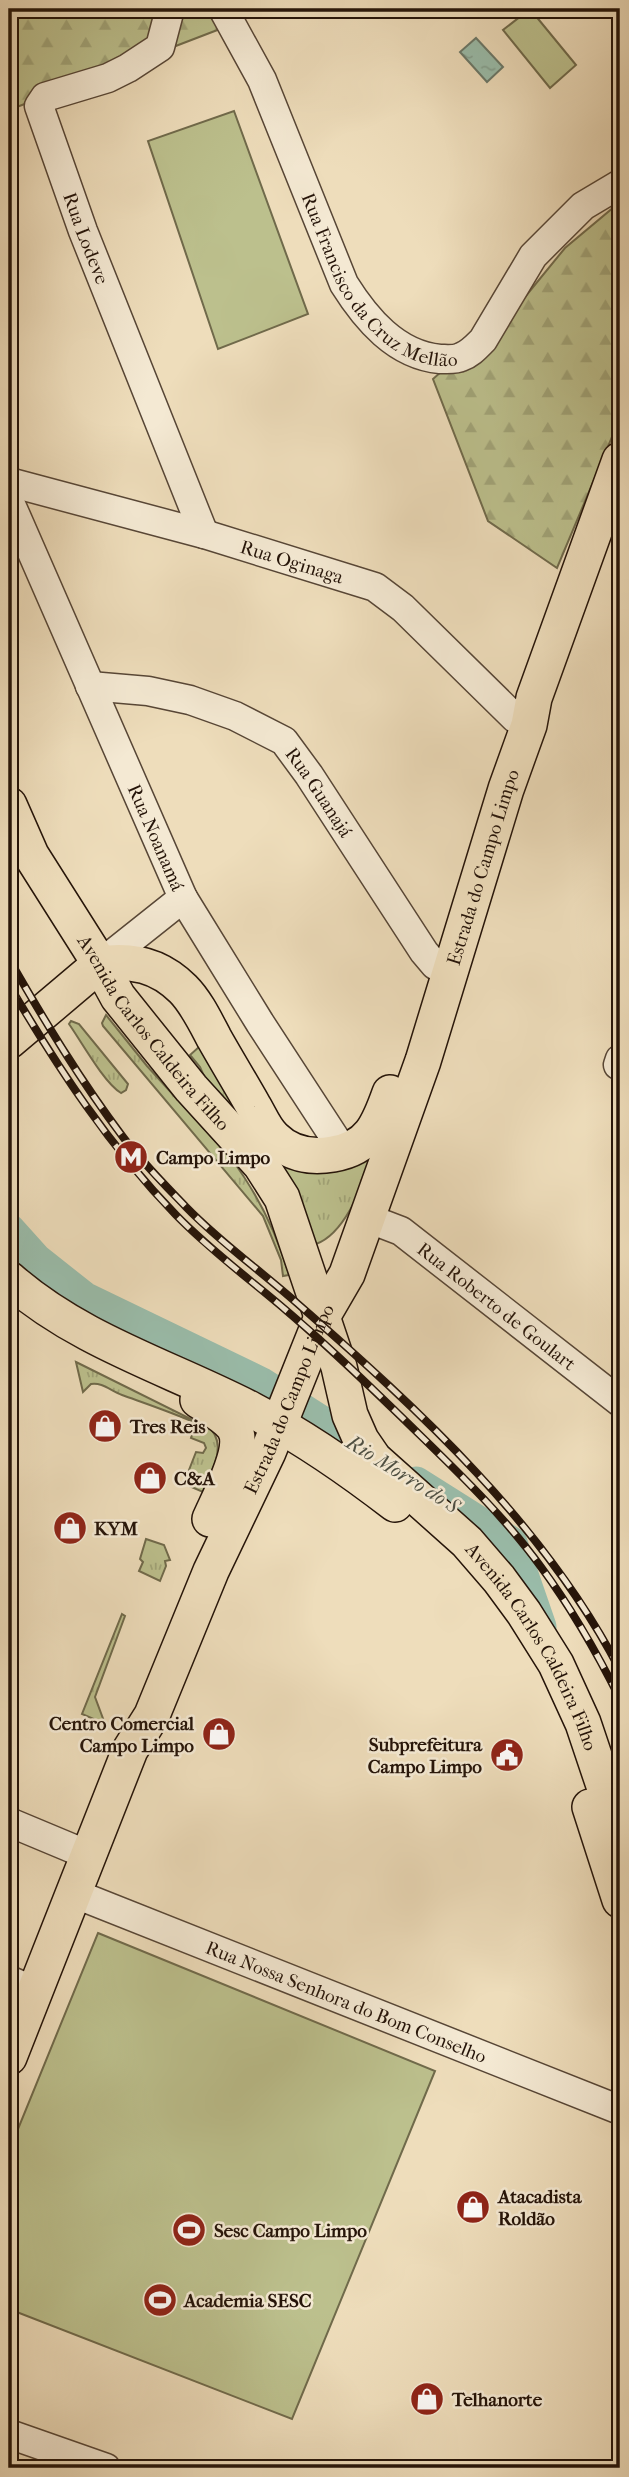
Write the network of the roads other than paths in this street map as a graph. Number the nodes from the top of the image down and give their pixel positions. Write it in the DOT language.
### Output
graph roads {
  1 [pos="170,9"];
  2 [pos="223,9"];
  3 [pos="620,184"];
  4 [pos="9,482"];
  5 [pos="618,482"];
  6 [pos="9,500"];
  7 [pos="204,534"];
  8 [pos="90,686"];
  9 [pos="529,725"];
  10 [pos="9,806"];
  11 [pos="183,898"];
  12 [pos="100,964"];
  13 [pos="442,969"];
  14 [pos="9,1041"];
  15 [pos="344,1152"];
  16 [pos="367,1218"];
  17 [pos="299,1249"];
  18 [pos="9,1279"];
  19 [pos="322,1317"];
  20 [pos="106,1342"];
  21 [pos="620,1402"];
  22 [pos="278,1426"];
  23 [pos="130,1750"];
  24 [pos="9,1822"];
  25 [pos="620,1833"];
  26 [pos="88,1855"];
  27 [pos="73,1892"];
  28 [pos="620,1900"];
  29 [pos="21,1986"];
  30 [pos="9,2057"];
  31 [pos="620,2110"];
  32 [pos="9,2434"];
  33 [pos="106,2468"];
  1 -- 7 [label="street, Rua Lodeve"];
  2 -- 3 [label="street, Rua Francisco da Cruz Mellão"];
  4 -- 7 [label="street, Rua Oginaga"];
  5 -- 9 [label="main road, Estrada do Campo Limpo"];
  6 -- 8 [label="street, Rua Noanamá"];
  7 -- 9 [label="street, Rua Oginaga"];
  8 -- 11 [label="street, Rua Noanamá"];
  8 -- 13 [label="street, Rua Guanajá"];
  9 -- 13 [label="main road, Estrada do Campo Limpo"];
  10 -- 12 [label="main road, Avenida Carlos Caldeira Filho"];
  11 -- 12 [label="street"];
  11 -- 15 [label="street, Rua Noanamá"];
  12 -- 14 [label="main road"];
  12 -- 15 [label="main road"];
  12 -- 17 [label="main road, Avenida Carlos Caldeira Filho"];
  13 -- 15 [label="main road"];
  13 -- 16 [label="main road, Estrada do Campo Limpo"];
  16 -- 17 [label="main road"];
  16 -- 19 [label="main road, Estrada do Campo Limpo"];
  16 -- 21 [label="street, Rua Roberto de Goulart"];
  17 -- 19 [label="main road, Avenida Carlos Caldeira Filho"];
  18 -- 20 [label="main road, Avenida Carlos Caldeira Filho"];
  19 -- 22 [label="main road, Estrada do Campo Limpo"];
  19 -- 25 [label="main road, Avenida Carlos Caldeira Filho"];
  20 -- 22 [label="main road, Avenida Carlos Caldeira Filho"];
  20 -- 23 [label="main road"];
  22 -- 23 [label="main road, Estrada do Campo Limpo"];
  22 -- 28 [label="main road, Avenida Carlos Caldeira Filho"];
  23 -- 26 [label="main road, Estrada do Campo Limpo"];
  24 -- 26 [label="street"];
  26 -- 27 [label="main road, Estrada do Campo Limpo"];
  27 -- 29 [label="main road, Estrada do Campo Limpo"];
  27 -- 31 [label="street, Rua Nossa Senhora do Bom Conselho"];
  29 -- 30 [label="main road, Estrada do Campo Limpo"];
  32 -- 33 [label="street"];
}
